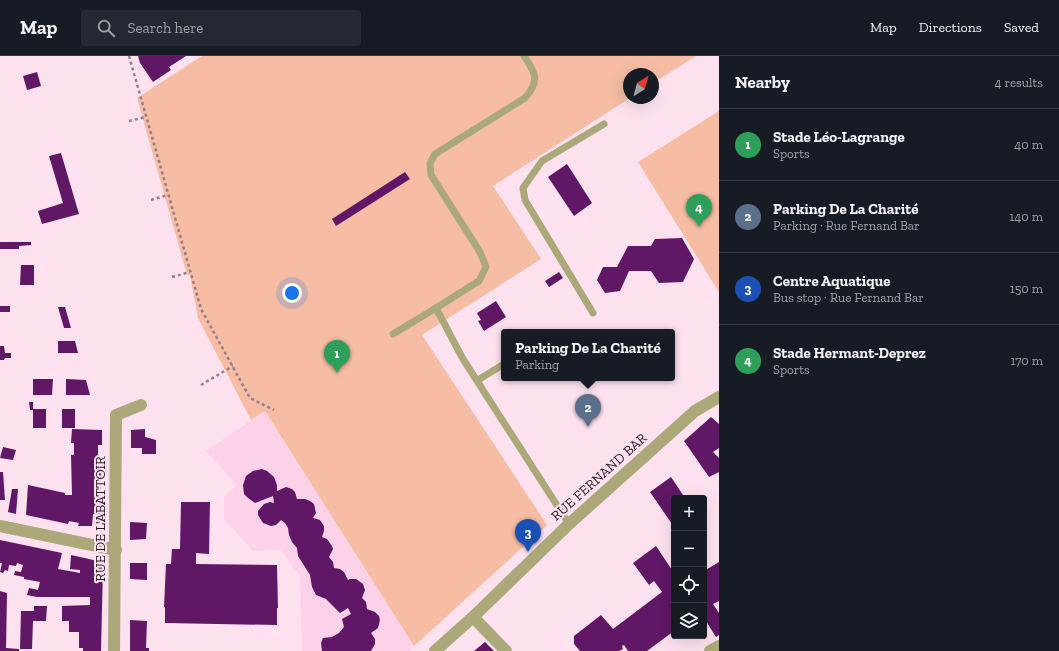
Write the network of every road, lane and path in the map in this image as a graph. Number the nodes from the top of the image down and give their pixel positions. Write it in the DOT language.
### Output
graph roads {
  1 [pos="129,56"];
  2 [pos="524,56"];
  3 [pos="146,117"];
  4 [pos="129,121"];
  5 [pos="604,124"];
  6 [pos="168,195"];
  7 [pos="151,200"];
  8 [pos="190,272"];
  9 [pos="172,277"];
  10 [pos="436,308"];
  11 [pos="593,313"];
  12 [pos="393,334"];
  13 [pos="233,366"];
  14 [pos="501,366"];
  15 [pos="478,380"];
  16 [pos="201,385"];
  17 [pos="719,397"];
  18 [pos="141,405"];
  19 [pos="274,410"];
  20 [pos="569,524"];
  21 [pos="0,526"];
  22 [pos="116,550"];
  23 [pos="473,617"];
  24 [pos="719,646"];
  25 [pos="114,651"];
  26 [pos="435,651"];
  27 [pos="506,651"];
  28 [pos="710,651"];
  1 -- 3 [label="path"];
  2 -- 10 [label="lane"];
  3 -- 4 [label="path"];
  3 -- 6 [label="path"];
  5 -- 11 [label="lane"];
  6 -- 7 [label="path"];
  6 -- 8 [label="path"];
  8 -- 9 [label="path"];
  8 -- 13 [label="path"];
  10 -- 12 [label="lane"];
  10 -- 15 [label="lane"];
  13 -- 16 [label="path"];
  13 -- 19 [label="path"];
  14 -- 15 [label="lane"];
  15 -- 20 [label="lane"];
  17 -- 20 [label="street, RUE FERNAND BAR"];
  18 -- 22 [label="street, RUE DE L'ABATTOIR"];
  20 -- 23 [label="street, RUE FERNAND BAR"];
  21 -- 22 [label="street"];
  22 -- 25 [label="street, RUE DE L'ABATTOIR"];
  23 -- 26 [label="street, RUE FERNAND BAR"];
  23 -- 27 [label="street"];
  24 -- 28 [label="street"];
}
